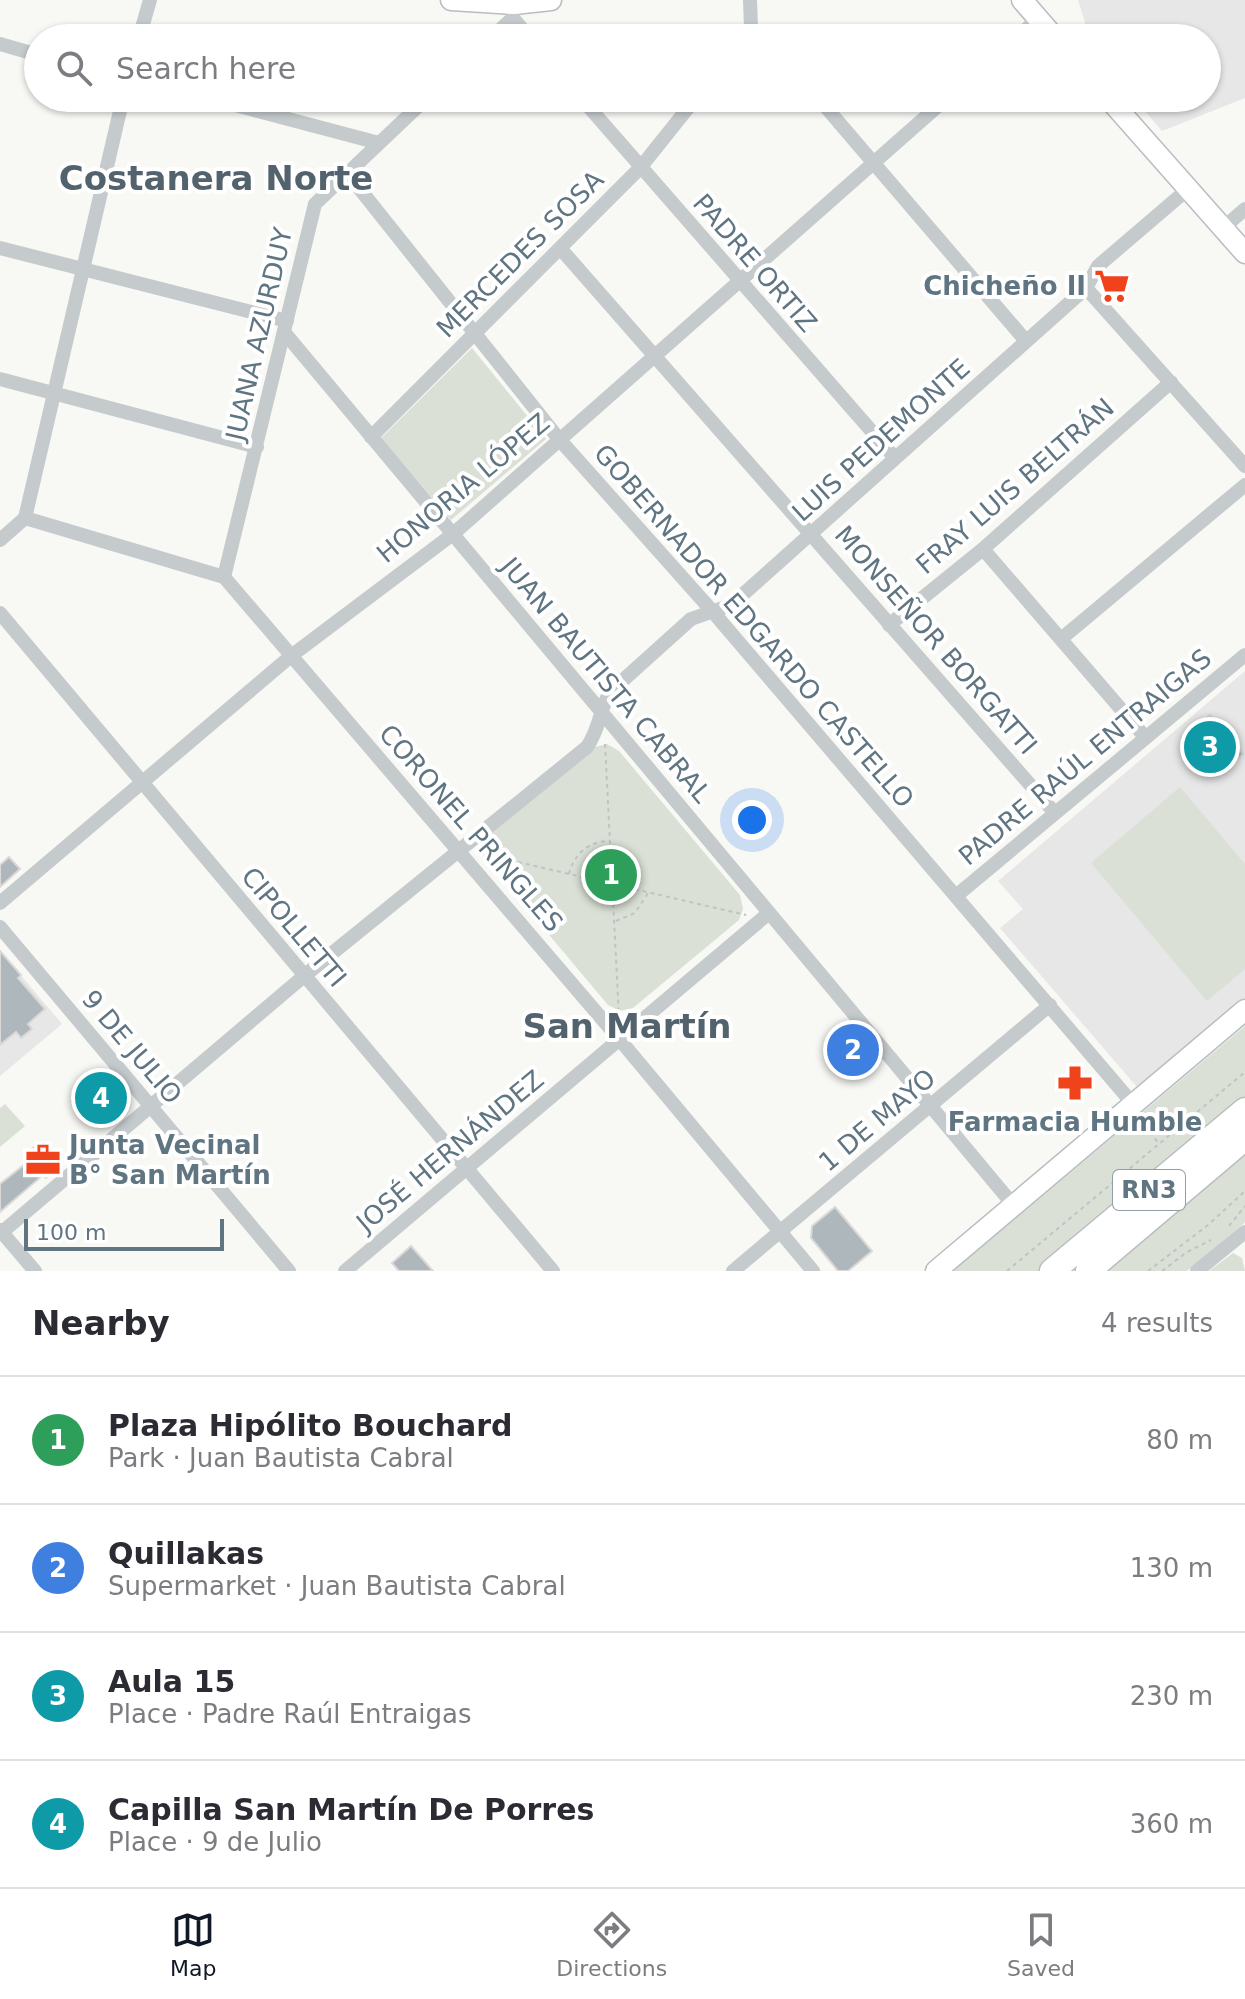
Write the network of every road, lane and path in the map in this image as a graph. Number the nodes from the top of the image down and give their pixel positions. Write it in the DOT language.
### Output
graph roads {
  1 [pos="150,0"];
  2 [pos="451,0"];
  3 [pos="551,0"];
  4 [pos="750,0"];
  5 [pos="1022,0"];
  6 [pos="514,7"];
  7 [pos="1038,19"];
  8 [pos="143,24"];
  9 [pos="501,24"];
  10 [pos="748,24"];
  11 [pos="1032,24"];
  12 [pos="1042,24"];
  13 [pos="0,44"];
  14 [pos="24,51"];
  15 [pos="120,112"];
  16 [pos="262,112"];
  17 [pos="412,112"];
  18 [pos="593,112"];
  19 [pos="685,112"];
  20 [pos="830,112"];
  21 [pos="931,112"];
  22 [pos="1120,112"];
  23 [pos="379,143"];
  24 [pos="873,162"];
  25 [pos="640,168"];
  26 [pos="347,173"];
  27 [pos="1188,189"];
  28 [pos="1245,209"];
  29 [pos="1223,228"];
  30 [pos="0,248"];
  31 [pos="560,248"];
  32 [pos="1245,253"];
  33 [pos="85,269"];
  34 [pos="738,281"];
  35 [pos="1086,288"];
  36 [pos="285,327"];
  37 [pos="474,335"];
  38 [pos="1026,341"];
  39 [pos="653,356"];
  40 [pos="0,379"];
  41 [pos="1171,382"];
  42 [pos="53,394"];
  43 [pos="371,437"];
  44 [pos="559,439"];
  45 [pos="257,447"];
  46 [pos="895,458"];
  47 [pos="1245,466"];
  48 [pos="1245,485"];
  49 [pos="25,518"];
  50 [pos="453,534"];
  51 [pos="812,534"];
  52 [pos="0,540"];
  53 [pos="983,549"];
  54 [pos="224,577"];
  55 [pos="713,612"];
  56 [pos="0,613"];
  57 [pos="889,625"];
  58 [pos="1061,639"];
  59 [pos="1245,655"];
  60 [pos="291,656"];
  61 [pos="603,715"];
  62 [pos="1145,737"];
  63 [pos="605,743"];
  64 [pos="141,782"];
  65 [pos="1054,812"];
  66 [pos="610,841"];
  67 [pos="461,851"];
  68 [pos="612,869"];
  69 [pos="569,874"];
  70 [pos="598,880"];
  71 [pos="613,884"];
  72 [pos="628,888"];
  73 [pos="648,892"];
  74 [pos="956,896"];
  75 [pos="614,901"];
  76 [pos="0,903"];
  77 [pos="765,916"];
  78 [pos="615,921"];
  79 [pos="0,927"];
  80 [pos="304,976"];
  81 [pos="1050,1005"];
  82 [pos="1245,1010"];
  83 [pos="620,1040"];
  84 [pos="1245,1072"];
  85 [pos="1133,1104"];
  86 [pos="931,1106"];
  87 [pos="151,1107"];
  88 [pos="1245,1110"];
  89 [pos="1245,1138"];
  90 [pos="1158,1143"];
  91 [pos="466,1170"];
  92 [pos="1245,1191"];
  93 [pos="1245,1206"];
  94 [pos="1015,1207"];
  95 [pos="1,1232"];
  96 [pos="780,1232"];
  97 [pos="1243,1239"];
  98 [pos="35,1271"];
  99 [pos="289,1271"];
  100 [pos="345,1271"];
  101 [pos="553,1271"];
  102 [pos="733,1271"];
  103 [pos="813,1271"];
  104 [pos="936,1271"];
  105 [pos="1007,1271"];
  106 [pos="1052,1271"];
  107 [pos="1088,1271"];
  108 [pos="1148,1271"];
  109 [pos="1162,1271"];
  110 [pos="1197,1271"];
  1 -- 8 [label="street"];
  2 -- 6 [label="street"];
  3 -- 6 [label="street"];
  4 -- 10 [label="street"];
  5 -- 7 [label="street"];
  6 -- 9 [label="street"];
  7 -- 11 [label="street"];
  7 -- 12 [label="street"];
  13 -- 14 [label="street"];
  15 -- 33 [label="street"];
  16 -- 23 [label="street"];
  17 -- 23 [label="street, JUANA AZURDUY"];
  18 -- 25 [label="street, PADRE ORTIZ"];
  19 -- 25 [label="street, MERCEDES SOSA"];
  20 -- 24 [label="street"];
  21 -- 24 [label="street, HONORIA LÓPEZ"];
  22 -- 27 [label="street"];
  23 -- 26 [label="street, JUANA AZURDUY"];
  24 -- 34 [label="street, HONORIA LÓPEZ"];
  24 -- 38 [label="street"];
  25 -- 31 [label="street, MERCEDES SOSA"];
  25 -- 34 [label="street, PADRE ORTIZ"];
  26 -- 36 [label="street, JUANA AZURDUY"];
  26 -- 37 [label="street, GOBERNADOR EDGARDO CASTELLO"];
  27 -- 29 [label="street"];
  27 -- 35 [label="street, LUIS PEDEMONTE"];
  28 -- 29 [label="street"];
  29 -- 32 [label="street"];
  30 -- 33 [label="street"];
  31 -- 37 [label="street, MERCEDES SOSA"];
  31 -- 39 [label="street, MONSEÑOR BORGATTI"];
  33 -- 36 [label="street"];
  33 -- 42 [label="street"];
  34 -- 39 [label="street, HONORIA LÓPEZ"];
  34 -- 46 [label="street, PADRE ORTIZ"];
  35 -- 38 [label="street, LUIS PEDEMONTE"];
  35 -- 41 [label="street"];
  36 -- 43 [label="street, JUAN BAUTISTA CABRAL"];
  36 -- 45 [label="street, JUANA AZURDUY"];
  37 -- 43 [label="street, MERCEDES SOSA"];
  37 -- 44 [label="street, GOBERNADOR EDGARDO CASTELLO"];
  38 -- 46 [label="street, LUIS PEDEMONTE"];
  39 -- 44 [label="street, HONORIA LÓPEZ"];
  39 -- 51 [label="street, MONSEÑOR BORGATTI"];
  40 -- 42 [label="street"];
  41 -- 47 [label="street"];
  41 -- 53 [label="street, FRAY LUIS BELTRÁN"];
  42 -- 45 [label="street"];
  42 -- 49 [label="street"];
  43 -- 50 [label="street, JUAN BAUTISTA CABRAL"];
  44 -- 50 [label="street, HONORIA LÓPEZ"];
  44 -- 55 [label="street, GOBERNADOR EDGARDO CASTELLO"];
  45 -- 54 [label="street, JUANA AZURDUY"];
  46 -- 51 [label="street, LUIS PEDEMONTE"];
  48 -- 58 [label="street"];
  49 -- 52 [label="street"];
  49 -- 54 [label="street"];
  50 -- 60 [label="street, HONORIA LÓPEZ"];
  50 -- 61 [label="street, JUAN BAUTISTA CABRAL"];
  51 -- 55 [label="street, LUIS PEDEMONTE"];
  51 -- 57 [label="street, MONSEÑOR BORGATTI"];
  53 -- 57 [label="street, FRAY LUIS BELTRÁN"];
  53 -- 58 [label="street"];
  54 -- 60 [label="street, CORONEL PRINGLES"];
  55 -- 61 [label="street, LUIS PEDEMONTE"];
  55 -- 74 [label="street, GOBERNADOR EDGARDO CASTELLO"];
  56 -- 64 [label="street, CIPOLLETTI"];
  57 -- 65 [label="street, MONSEÑOR BORGATTI"];
  58 -- 62 [label="street"];
  59 -- 62 [label="street, PADRE RAÚL ENTRAIGAS"];
  60 -- 64 [label="street, HONORIA LÓPEZ"];
  60 -- 67 [label="street, CORONEL PRINGLES"];
  61 -- 67 [label="street, LUIS PEDEMONTE"];
  61 -- 77 [label="street, JUAN BAUTISTA CABRAL"];
  62 -- 65 [label="street, PADRE RAÚL ENTRAIGAS"];
  63 -- 66 [label="path"];
  64 -- 76 [label="street, HONORIA LÓPEZ"];
  64 -- 80 [label="street, CIPOLLETTI"];
  65 -- 74 [label="street, PADRE RAÚL ENTRAIGAS"];
  66 -- 68 [label="path"];
  66 -- 69 [label="path"];
  67 -- 69 [label="path"];
  67 -- 80 [label="street, LUIS PEDEMONTE"];
  67 -- 83 [label="street, CORONEL PRINGLES"];
  68 -- 70 [label="path"];
  68 -- 71 [label="path"];
  68 -- 72 [label="path"];
  69 -- 70 [label="path"];
  70 -- 71 [label="path"];
  70 -- 75 [label="path"];
  71 -- 72 [label="path"];
  71 -- 75 [label="path"];
  72 -- 73 [label="path"];
  72 -- 75 [label="path"];
  73 -- 77 [label="path"];
  73 -- 78 [label="path"];
  74 -- 81 [label="street, GOBERNADOR EDGARDO CASTELLO"];
  75 -- 78 [label="path"];
  77 -- 83 [label="street, JOSÉ HERNÁNDEZ"];
  77 -- 86 [label="street, JUAN BAUTISTA CABRAL"];
  78 -- 83 [label="path"];
  79 -- 87 [label="street, 9 DE JULIO"];
  80 -- 87 [label="street, LUIS PEDEMONTE"];
  80 -- 91 [label="street, CIPOLLETTI"];
  81 -- 85 [label="street, GOBERNADOR EDGARDO CASTELLO"];
  81 -- 86 [label="street, 1 DE MAYO"];
  82 -- 85 [label="street"];
  83 -- 91 [label="street, JOSÉ HERNÁNDEZ"];
  83 -- 96 [label="street, CORONEL PRINGLES"];
  84 -- 90 [label="path"];
  85 -- 90 [label="path"];
  85 -- 94 [label="street"];
  86 -- 94 [label="street, JUAN BAUTISTA CABRAL"];
  86 -- 96 [label="street, 1 DE MAYO"];
  87 -- 95 [label="street, LUIS PEDEMONTE"];
  87 -- 99 [label="street, 9 DE JULIO"];
  88 -- 106 [label="highway, RN3"];
  89 -- 107 [label="highway, RN3"];
  90 -- 105 [label="path"];
  91 -- 100 [label="street, JOSÉ HERNÁNDEZ"];
  91 -- 101 [label="street, CIPOLLETTI"];
  92 -- 108 [label="path"];
  93 -- 109 [label="path"];
  94 -- 104 [label="street"];
  95 -- 98 [label="street"];
  96 -- 102 [label="street, 1 DE MAYO"];
  96 -- 103 [label="street, CORONEL PRINGLES"];
  97 -- 110 [label="street"];
}
